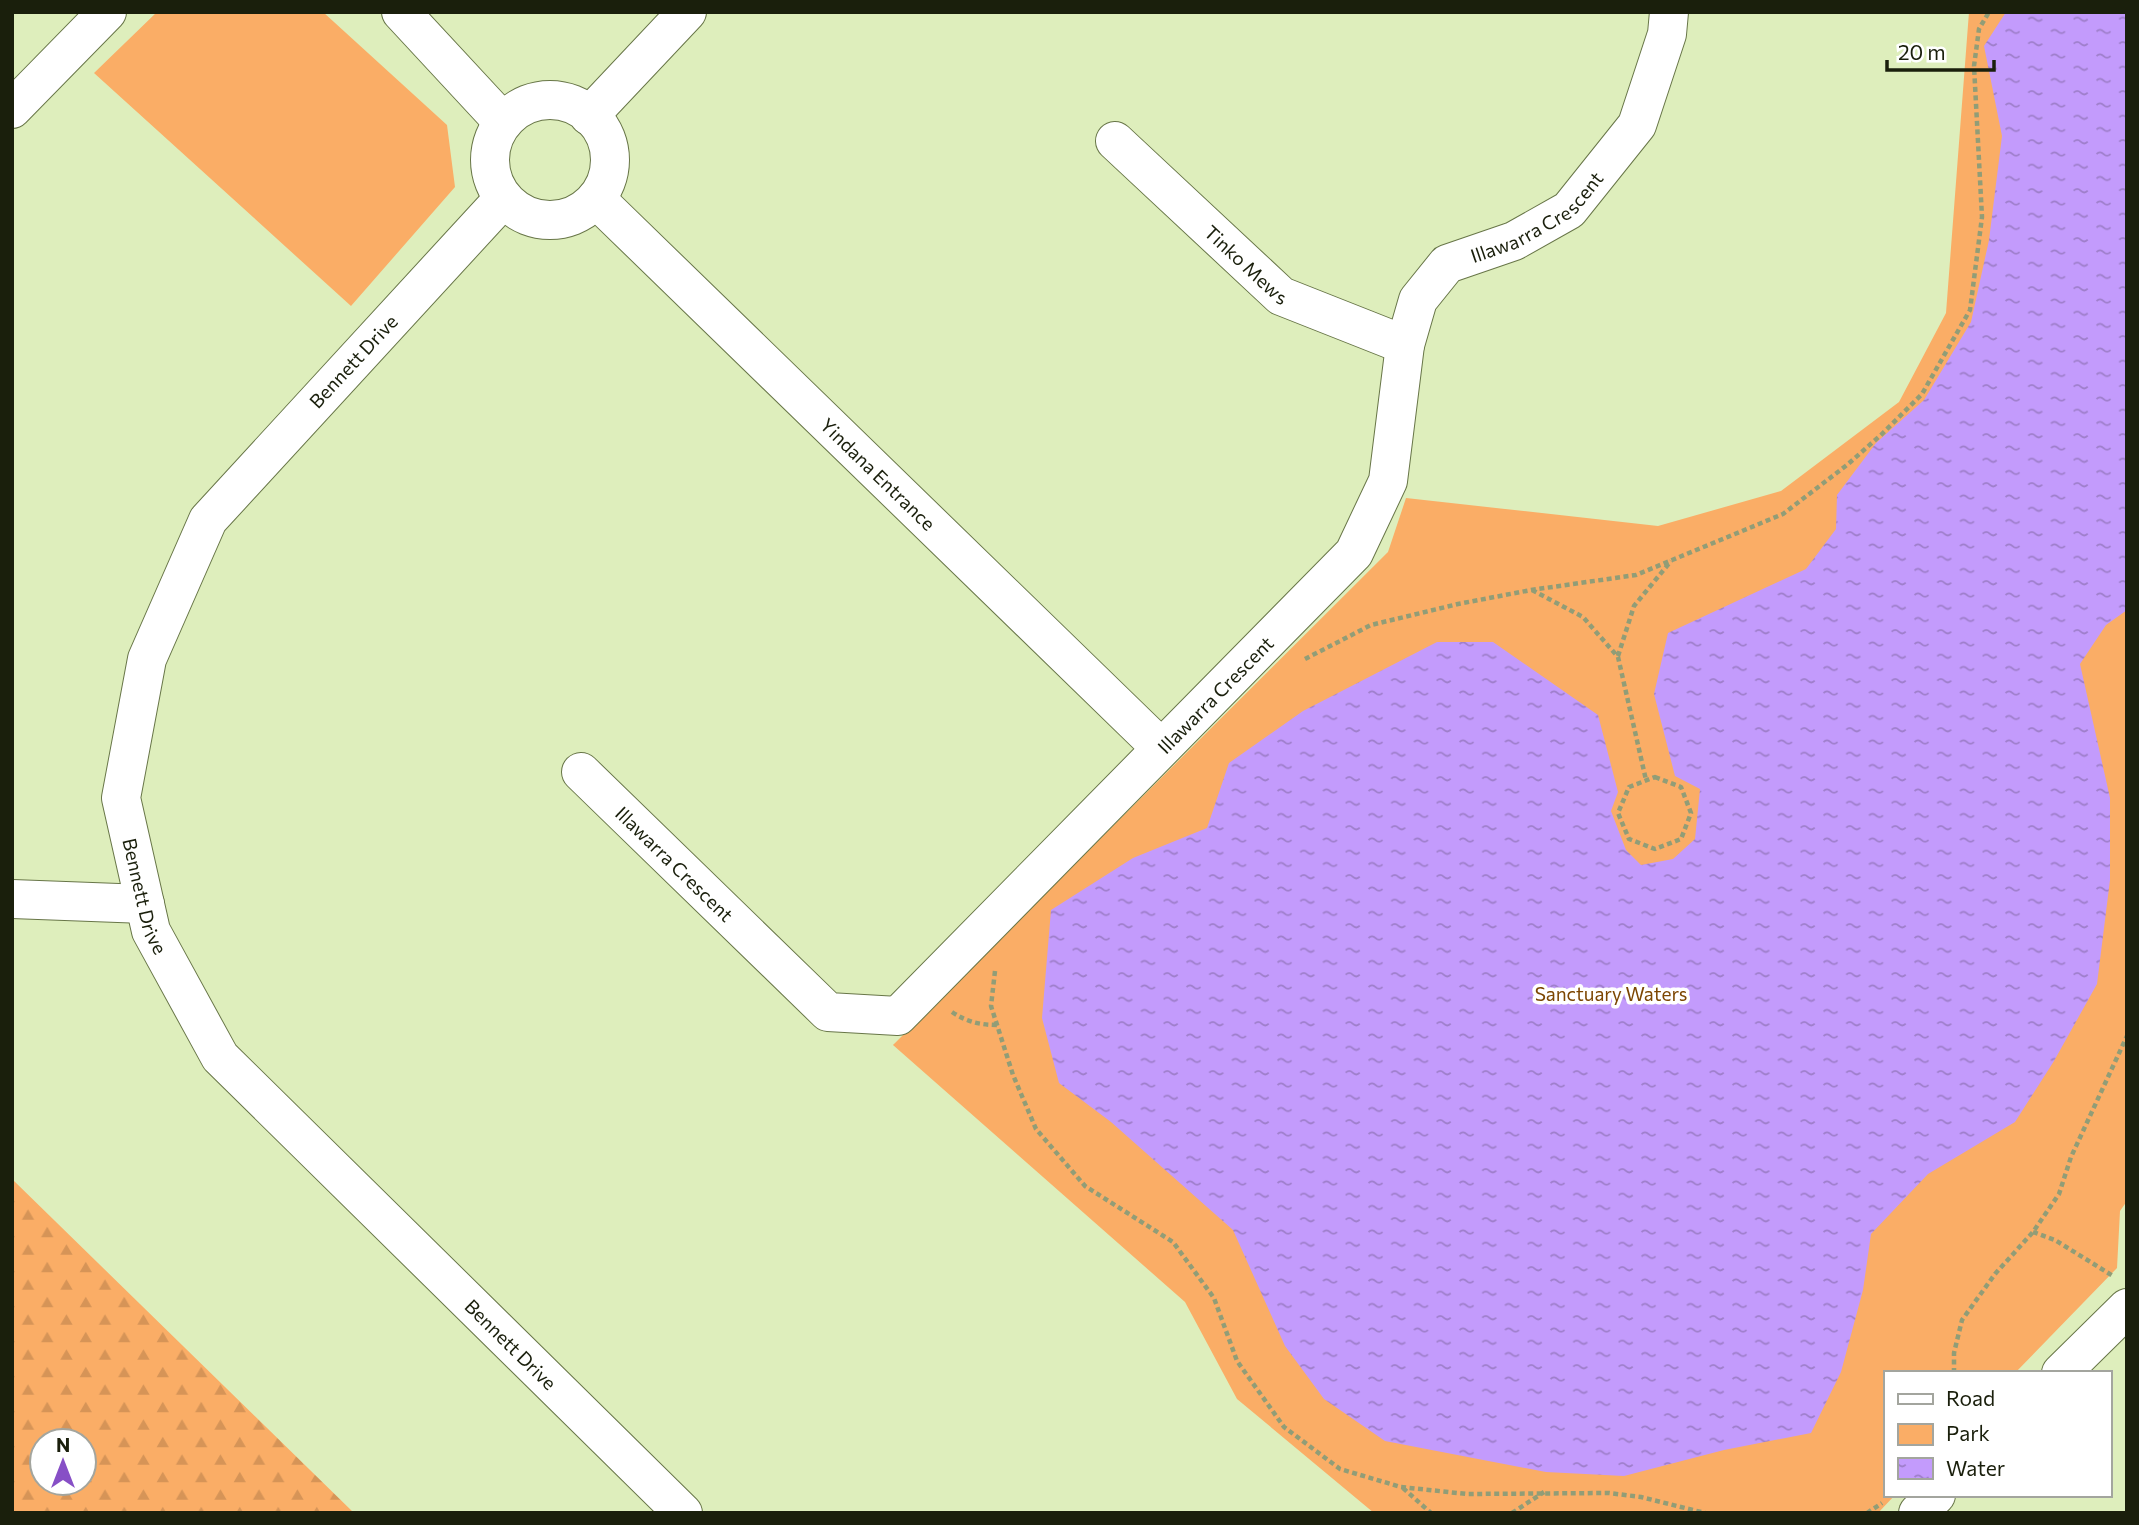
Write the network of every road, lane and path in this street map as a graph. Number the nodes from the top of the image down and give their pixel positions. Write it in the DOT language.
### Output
graph roads {
  1 [pos="107,12"];
  2 [pos="401,12"];
  3 [pos="687,12"];
  4 [pos="1669,12"];
  5 [pos="1989,12"];
  6 [pos="12,109"];
  7 [pos="589,116"];
  8 [pos="503,122"];
  9 [pos="1115,141"];
  10 [pos="503,199"];
  11 [pos="596,200"];
  12 [pos="1405,345"];
  13 [pos="1672,560"];
  14 [pos="1531,590"];
  15 [pos="1618,657"];
  16 [pos="1299,663"];
  17 [pos="1161,748"];
  18 [pos="580,772"];
  19 [pos="1646,780"];
  20 [pos="12,899"];
  21 [pos="145,904"];
  22 [pos="996,965"];
  23 [pos="926,988"];
  24 [pos="998,1025"];
  25 [pos="2127,1036"];
  26 [pos="2033,1232"];
  27 [pos="2122,1294"];
  28 [pos="1954,1371"];
  29 [pos="2063,1371"];
  30 [pos="1401,1487"];
  31 [pos="1545,1492"];
  32 [pos="1934,1497"];
  33 [pos="683,1513"];
  34 [pos="1431,1513"];
  35 [pos="1513,1513"];
  36 [pos="1705,1513"];
  37 [pos="1918,1513"];
  1 -- 6 [label="street"];
  2 -- 8 [label="street"];
  3 -- 7 [label="street"];
  4 -- 12 [label="street, Illawarra Crescent"];
  5 -- 13 [label="path"];
  7 -- 8 [label="street"];
  7 -- 11 [label="street"];
  8 -- 10 [label="street"];
  9 -- 12 [label="street, Tinko Mews"];
  10 -- 11 [label="street"];
  10 -- 21 [label="street, Bennett Drive"];
  11 -- 17 [label="street, Yindana Entrance"];
  12 -- 17 [label="street, Illawarra Crescent"];
  13 -- 14 [label="path"];
  13 -- 15 [label="path"];
  14 -- 15 [label="path"];
  14 -- 16 [label="path"];
  15 -- 19 [label="path"];
  17 -- 23 [label="street, Illawarra Crescent"];
  18 -- 23 [label="street, Illawarra Crescent"];
  19 -- 19 [label="path"];
  20 -- 21 [label="street"];
  21 -- 33 [label="street, Bennett Drive"];
  22 -- 24 [label="path"];
  23 -- 24 [label="path"];
  24 -- 30 [label="path"];
  25 -- 26 [label="path"];
  26 -- 27 [label="path"];
  26 -- 28 [label="path"];
  27 -- 29 [label="street"];
  30 -- 31 [label="path"];
  30 -- 34 [label="path"];
  31 -- 35 [label="path"];
  31 -- 36 [label="path"];
  32 -- 37 [label="street"];
}
